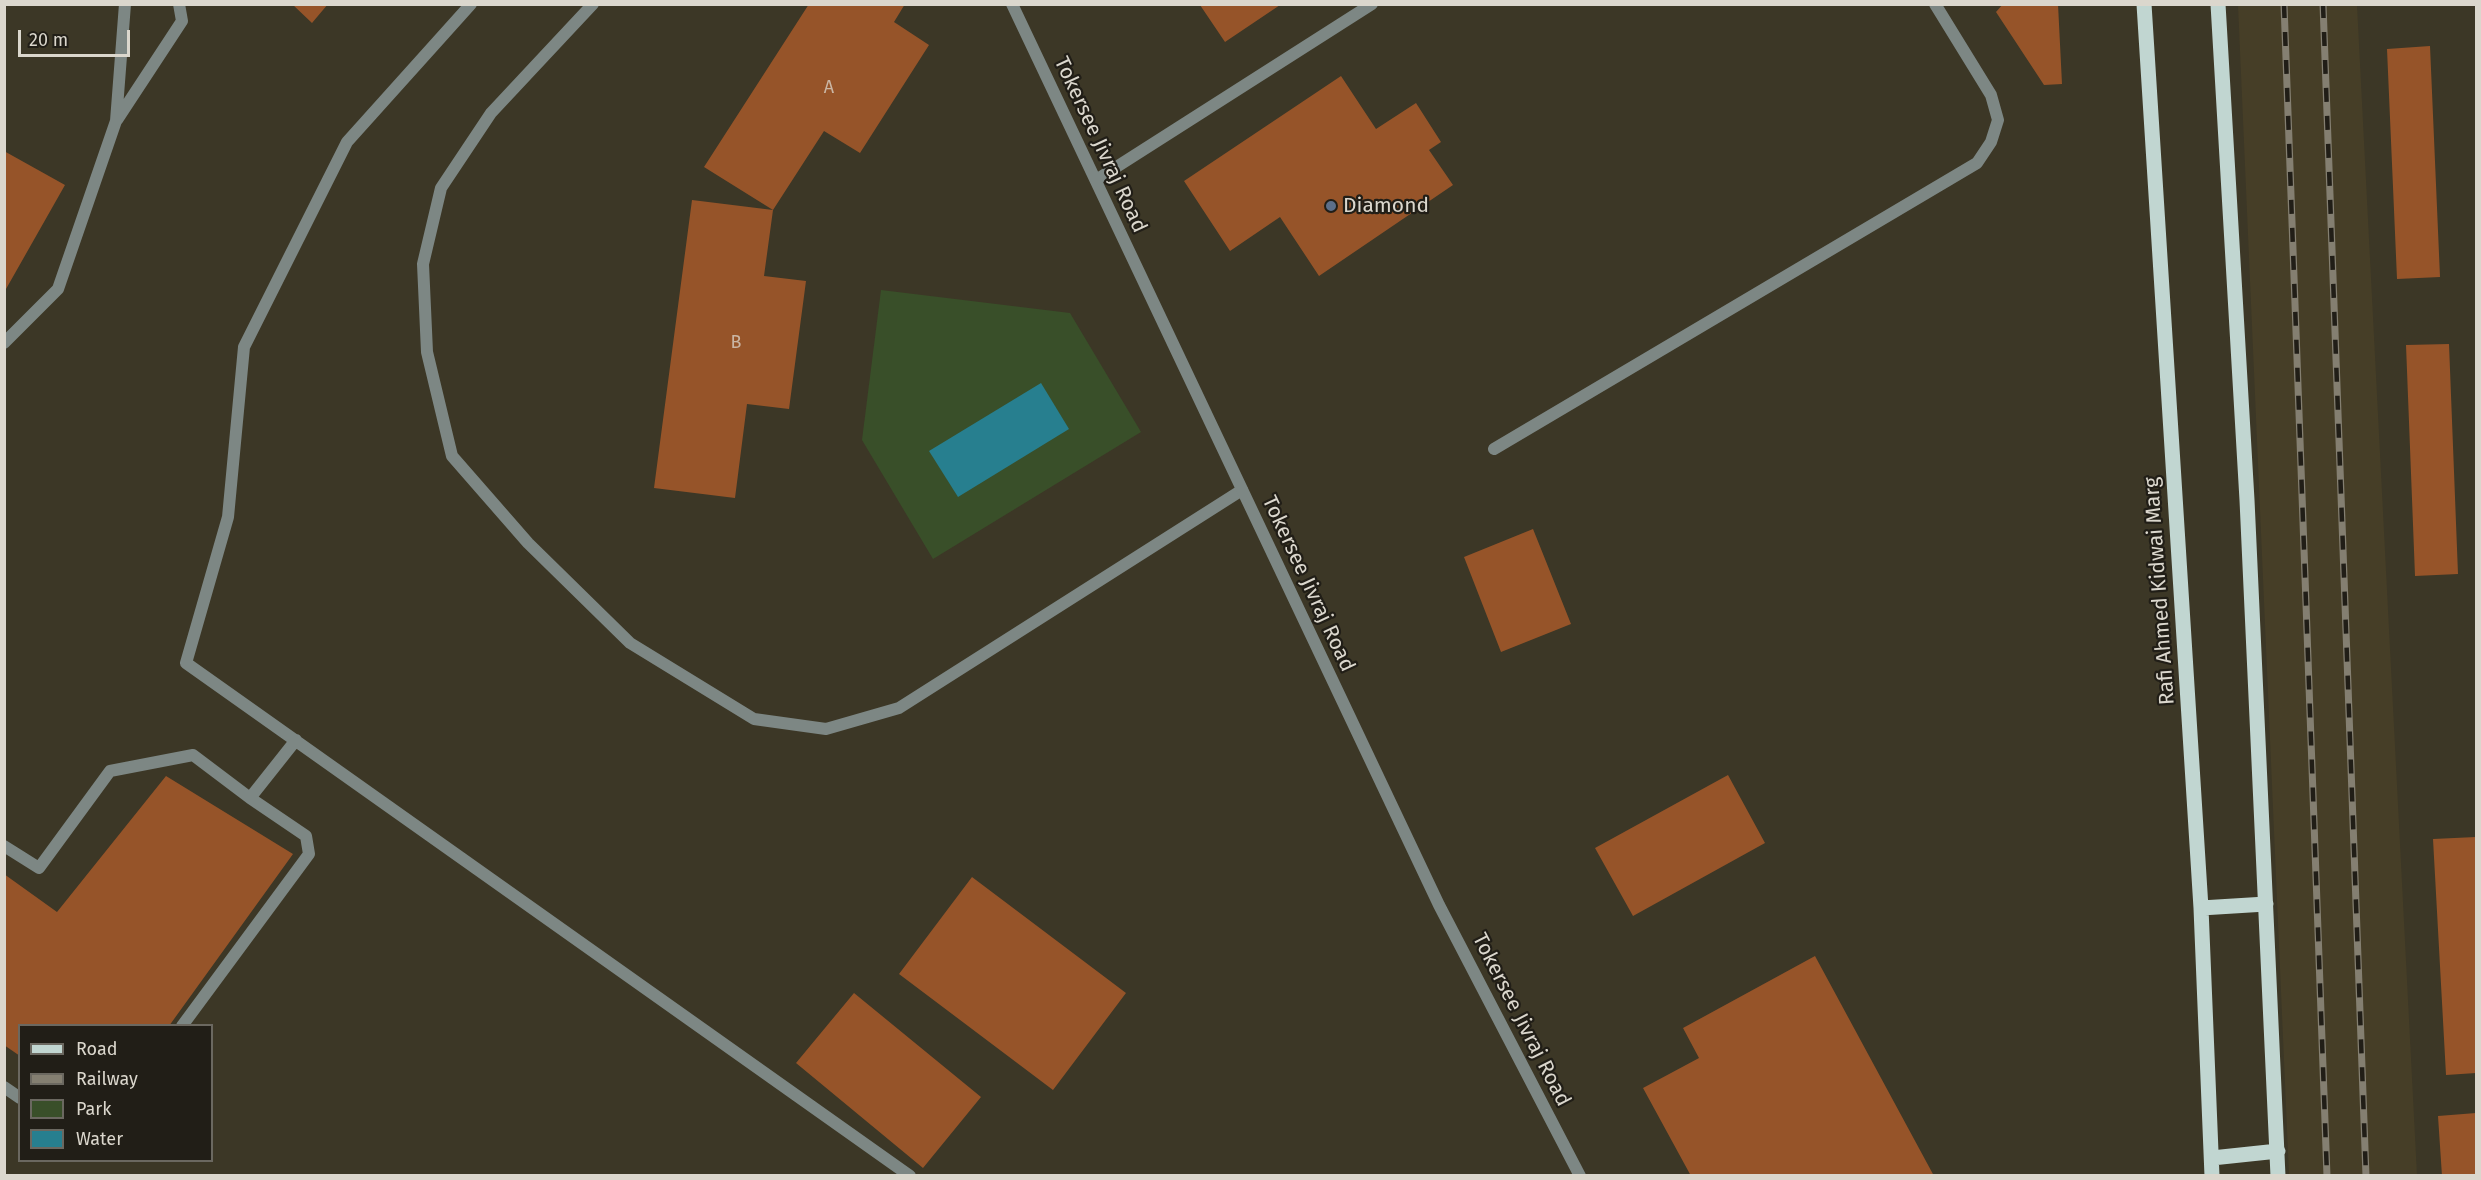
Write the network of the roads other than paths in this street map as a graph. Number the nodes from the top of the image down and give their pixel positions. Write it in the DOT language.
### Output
graph roads {
  1 [pos="125,4"];
  2 [pos="179,4"];
  3 [pos="471,4"];
  4 [pos="593,4"];
  5 [pos="1012,4"];
  6 [pos="1372,4"];
  7 [pos="1935,4"];
  8 [pos="2144,4"];
  9 [pos="2218,4"];
  10 [pos="116,121"];
  11 [pos="1096,180"];
  12 [pos="4,343"];
  13 [pos="1494,449"];
  14 [pos="1242,490"];
  15 [pos="296,740"];
  16 [pos="250,798"];
  17 [pos="4,846"];
  18 [pos="2266,904"];
  19 [pos="2201,908"];
  20 [pos="183,1024"];
  21 [pos="4,1087"];
  22 [pos="18,1097"];
  23 [pos="2278,1151"];
  24 [pos="2211,1158"];
  25 [pos="910,1176"];
  26 [pos="1580,1176"];
  27 [pos="2212,1176"];
  28 [pos="2278,1176"];
  1 -- 10 [label="street"];
  2 -- 10 [label="street"];
  3 -- 15 [label="street"];
  4 -- 14 [label="street"];
  5 -- 11 [label="street, Tokersee Jivraj Road"];
  6 -- 11 [label="street"];
  7 -- 13 [label="street"];
  8 -- 19 [label="main road, Rafi Ahmed Kidwai Marg"];
  9 -- 18 [label="main road"];
  10 -- 12 [label="street"];
  11 -- 14 [label="street, Tokersee Jivraj Road"];
  14 -- 26 [label="street, Tokersee Jivraj Road"];
  15 -- 16 [label="street"];
  15 -- 25 [label="street"];
  16 -- 17 [label="street"];
  16 -- 20 [label="street"];
  18 -- 19 [label="main road"];
  18 -- 23 [label="main road"];
  19 -- 24 [label="main road, Rafi Ahmed Kidwai Marg"];
  21 -- 22 [label="street"];
  23 -- 24 [label="main road"];
  23 -- 28 [label="main road"];
  24 -- 27 [label="main road, Rafi Ahmed Kidwai Marg"];
}
